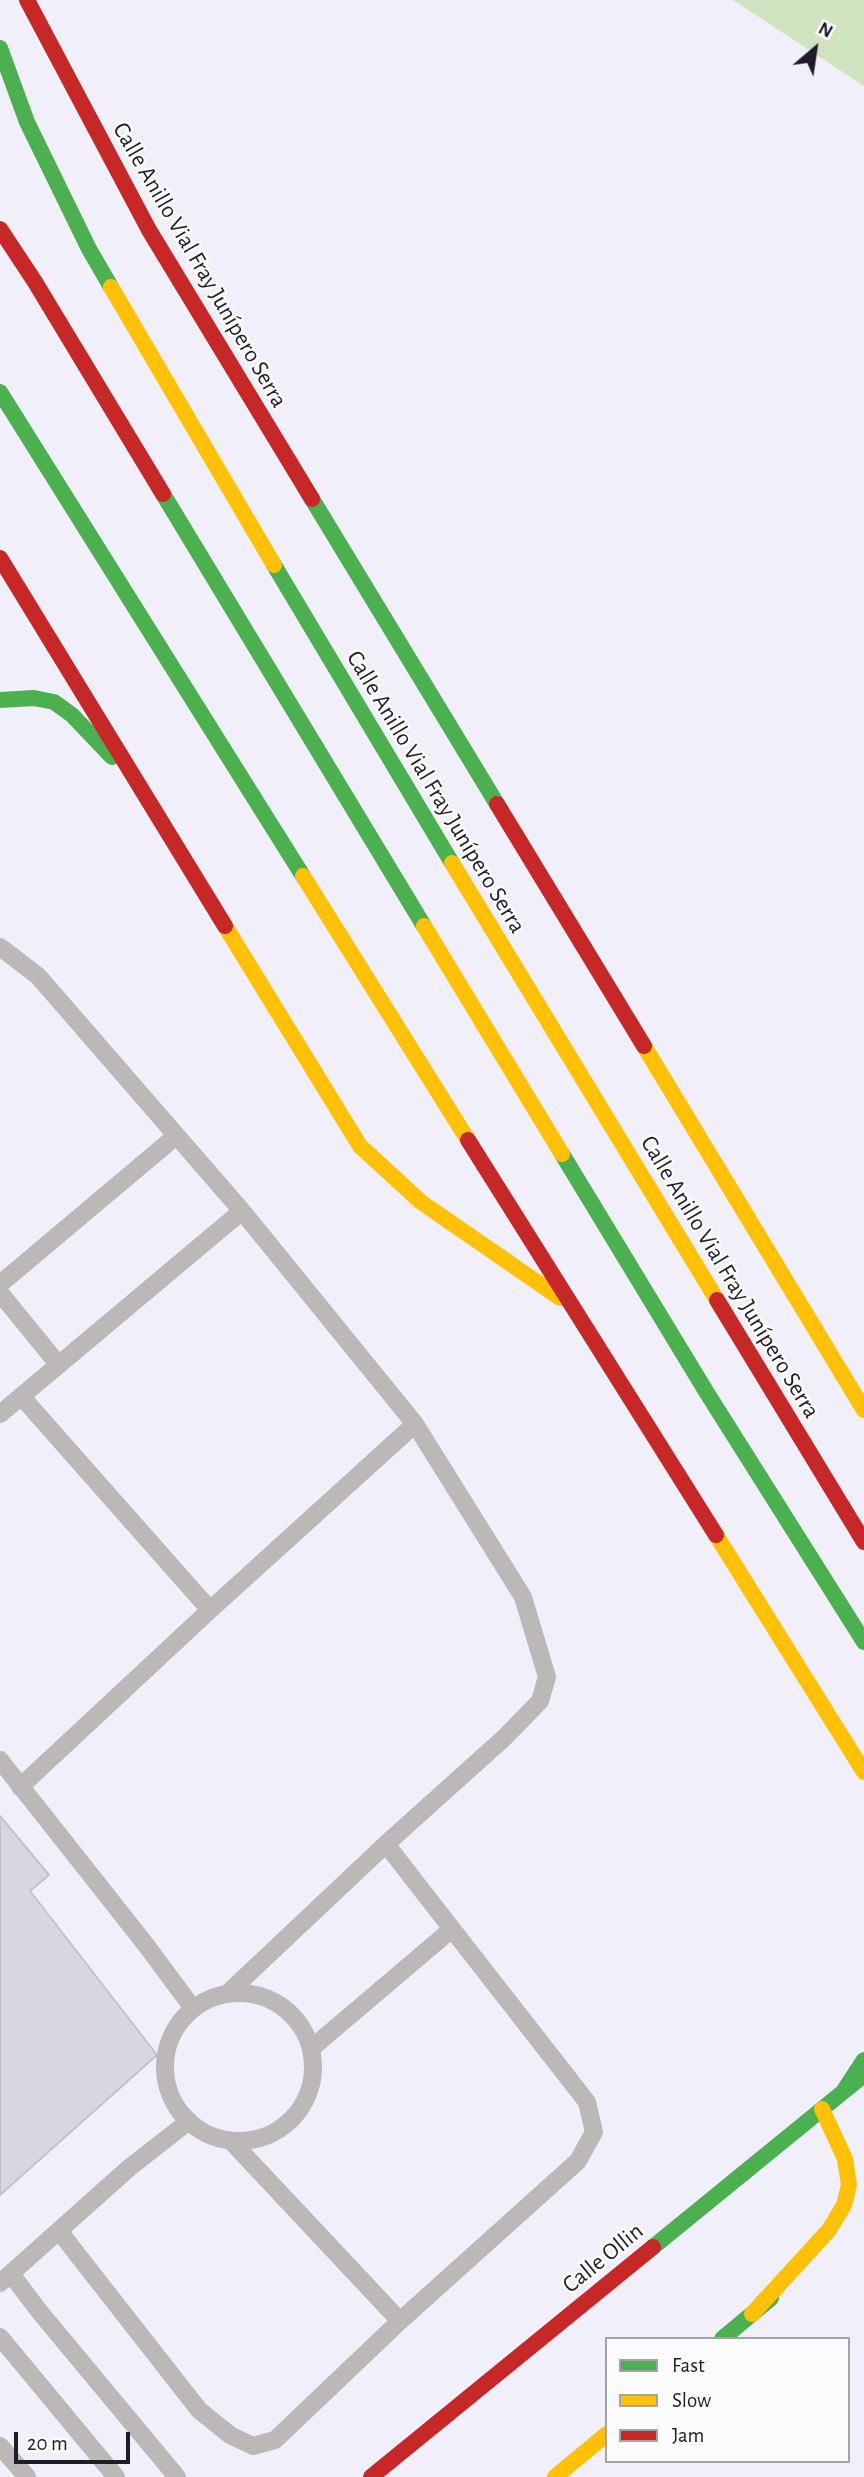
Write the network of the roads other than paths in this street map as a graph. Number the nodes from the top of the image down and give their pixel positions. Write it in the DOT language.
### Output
graph roads {
  1 [pos="27,0"];
  2 [pos="0,48"];
  3 [pos="0,229"];
  4 [pos="0,392"];
  5 [pos="0,558"];
  6 [pos="0,700"];
  7 [pos="141,788"];
  8 [pos="0,947"];
  9 [pos="176,1136"];
  10 [pos="242,1211"];
  11 [pos="0,1284"];
  12 [pos="0,1293"];
  13 [pos="574,1307"];
  14 [pos="58,1364"];
  15 [pos="21,1396"];
  16 [pos="864,1410"];
  17 [pos="0,1414"];
  18 [pos="415,1424"];
  19 [pos="864,1542"];
  20 [pos="210,1610"];
  21 [pos="864,1642"];
  22 [pos="0,1760"];
  23 [pos="864,1772"];
  24 [pos="20,1787"];
  25 [pos="386,1844"];
  26 [pos="452,1929"];
  27 [pos="229,1992"];
  28 [pos="192,2007"];
  29 [pos="313,2047"];
  30 [pos="864,2060"];
  31 [pos="864,2075"];
  32 [pos="843,2092"];
  33 [pos="822,2109"];
  34 [pos="188,2121"];
  35 [pos="232,2142"];
  36 [pos="60,2231"];
  37 [pos="844,2237"];
  38 [pos="5,2279"];
  39 [pos="752,2314"];
  40 [pos="400,2321"];
  41 [pos="0,2337"];
  42 [pos="724,2337"];
  43 [pos="605,2436"];
  44 [pos="0,2446"];
  45 [pos="27,2477"];
  46 [pos="116,2477"];
  47 [pos="177,2477"];
  48 [pos="371,2477"];
  49 [pos="555,2477"];
  1 -- 16 [label="main road, Calle Anillo Vial Fray Junípero Serra"];
  2 -- 19 [label="main road, Calle Anillo Vial Fray Junípero Serra"];
  3 -- 21 [label="main road"];
  4 -- 13 [label="main road"];
  5 -- 7 [label="main road"];
  6 -- 7 [label="main road"];
  7 -- 13 [label="main road"];
  8 -- 9 [label="lane"];
  9 -- 10 [label="lane"];
  9 -- 11 [label="lane"];
  10 -- 14 [label="lane"];
  10 -- 18 [label="lane"];
  12 -- 14 [label="lane"];
  13 -- 23 [label="main road"];
  14 -- 15 [label="lane"];
  15 -- 17 [label="lane"];
  15 -- 20 [label="lane"];
  18 -- 20 [label="lane"];
  18 -- 25 [label="lane"];
  20 -- 24 [label="lane"];
  22 -- 24 [label="lane"];
  24 -- 28 [label="lane"];
  25 -- 26 [label="lane"];
  25 -- 27 [label="lane"];
  26 -- 29 [label="lane"];
  26 -- 40 [label="lane"];
  27 -- 28 [label="lane"];
  27 -- 29 [label="lane"];
  28 -- 34 [label="lane"];
  29 -- 35 [label="lane"];
  30 -- 32 [label="main road"];
  31 -- 32 [label="main road, Calle Ollin"];
  32 -- 33 [label="main road, Calle Ollin"];
  33 -- 39 [label="main road"];
  33 -- 48 [label="main road, Calle Ollin"];
  34 -- 35 [label="lane"];
  34 -- 36 [label="lane"];
  35 -- 40 [label="lane"];
  36 -- 38 [label="lane"];
  36 -- 40 [label="lane"];
  37 -- 39 [label="main road"];
  38 -- 47 [label="lane"];
  39 -- 42 [label="main road"];
  41 -- 46 [label="lane"];
  43 -- 49 [label="main road"];
  44 -- 45 [label="lane"];
}
